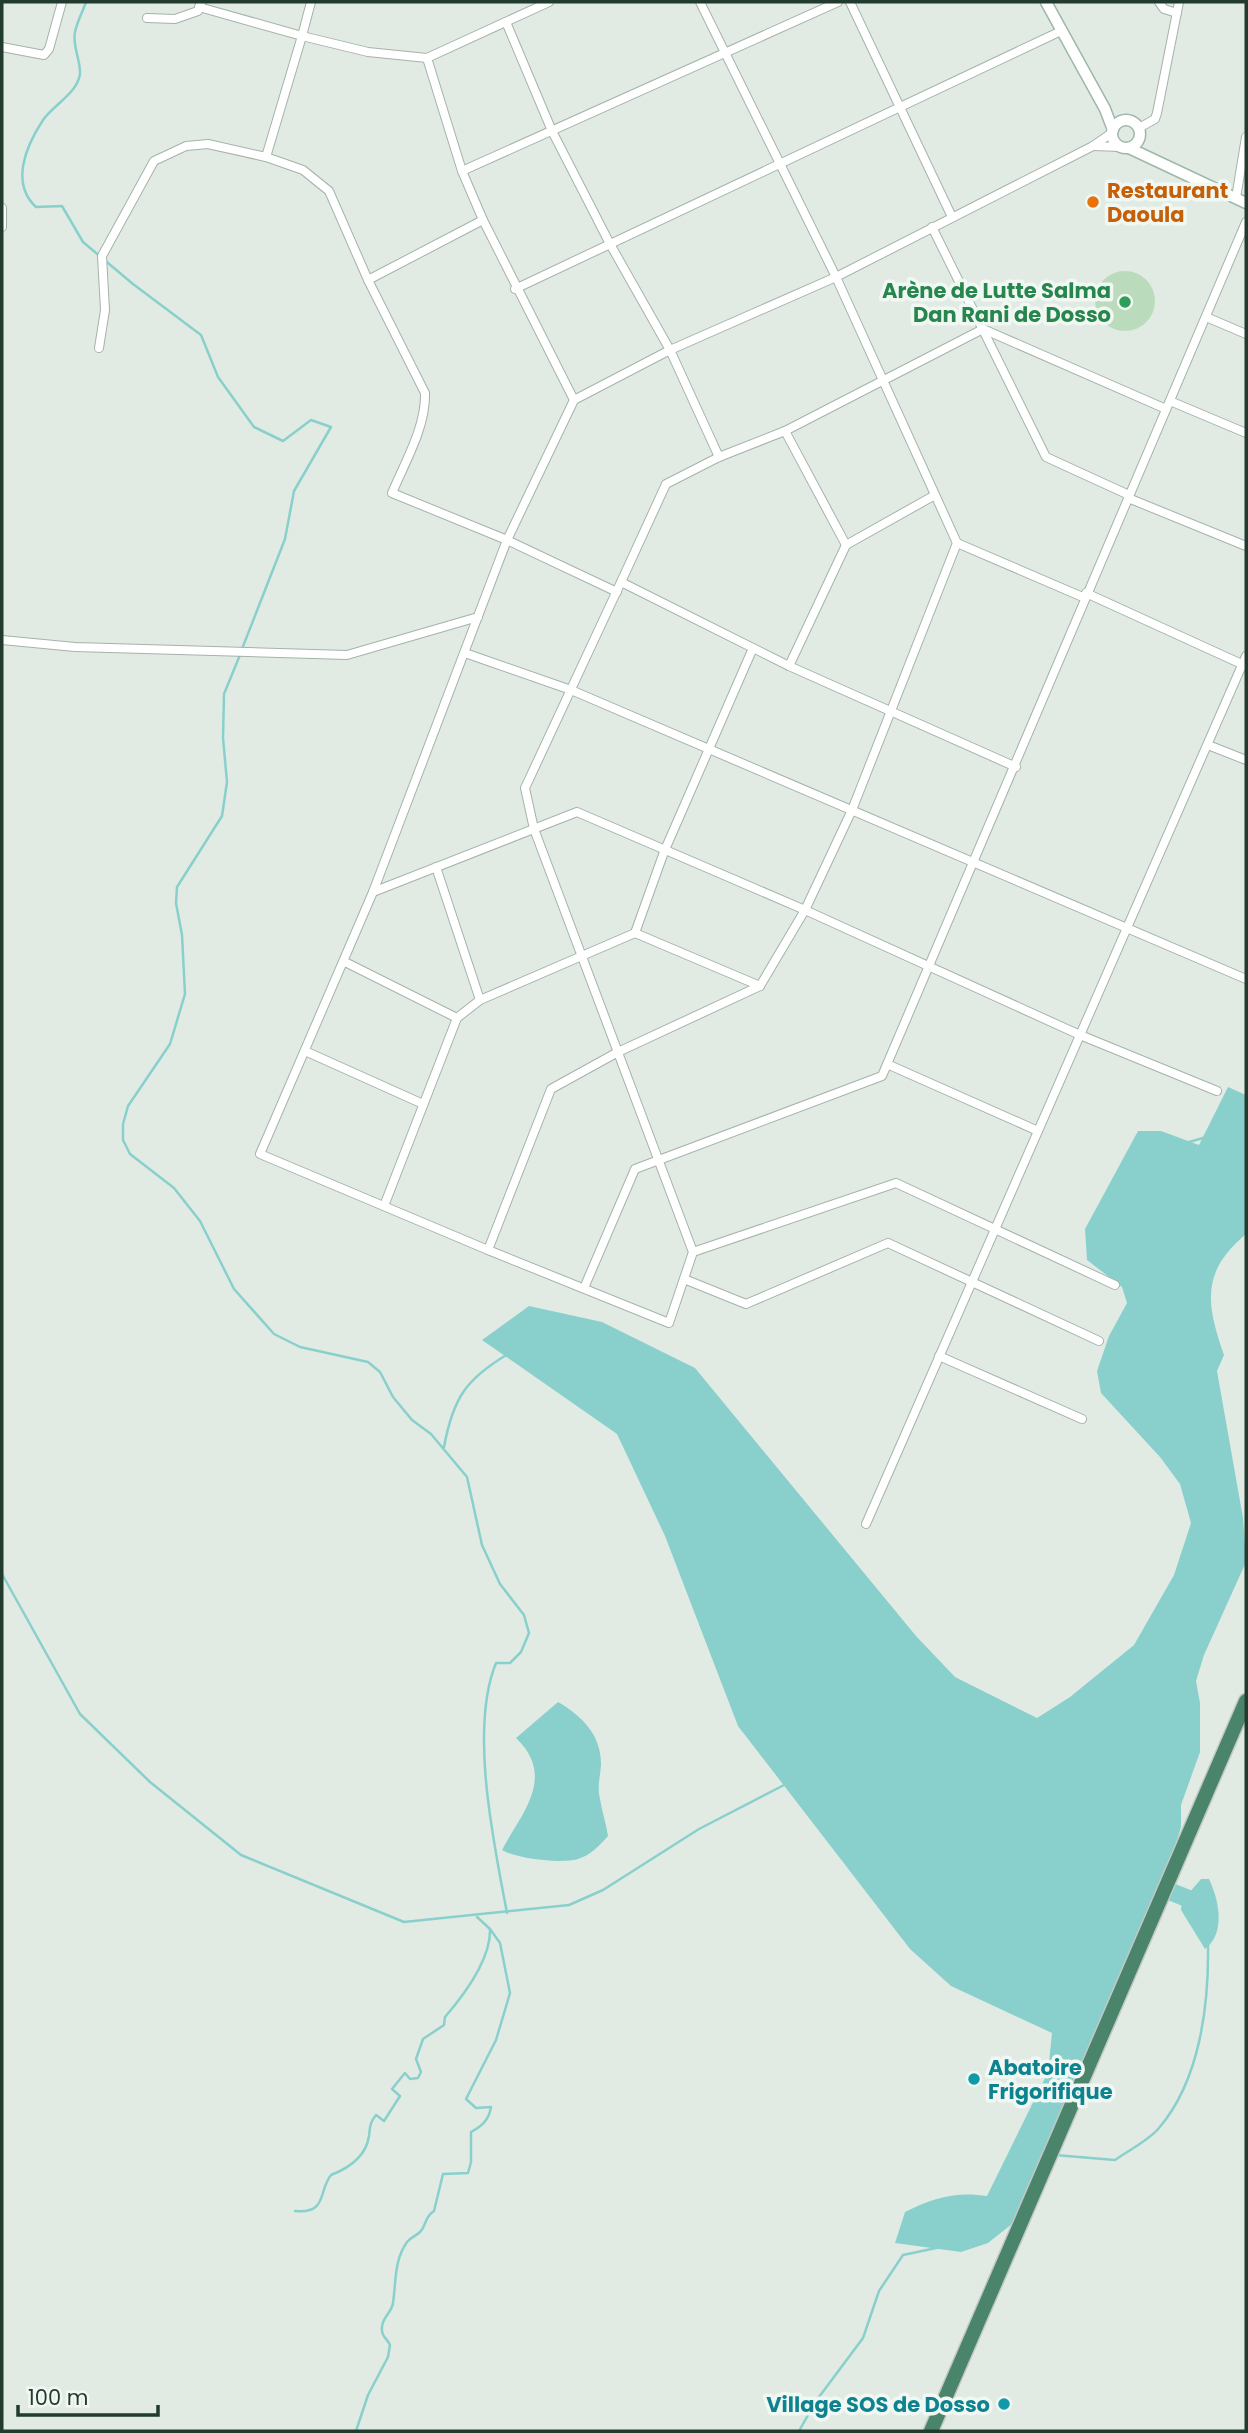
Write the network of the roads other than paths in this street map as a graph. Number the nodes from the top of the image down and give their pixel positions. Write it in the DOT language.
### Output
graph roads {
  1 [pos="62,2"];
  2 [pos="311,2"];
  3 [pos="549,2"];
  4 [pos="700,2"];
  5 [pos="838,2"];
  6 [pos="850,2"];
  7 [pos="1046,2"];
  8 [pos="1160,2"];
  9 [pos="1179,2"];
  10 [pos="200,4"];
  11 [pos="1177,13"];
  12 [pos="147,18"];
  13 [pos="506,22"];
  14 [pos="1061,31"];
  15 [pos="302,36"];
  16 [pos="2,47"];
  17 [pos="725,53"];
  18 [pos="427,58"];
  19 [pos="899,106"];
  20 [pos="1116,128"];
  21 [pos="1139,128"];
  22 [pos="552,131"];
  23 [pos="1246,137"];
  24 [pos="1139,140"];
  25 [pos="1093,146"];
  26 [pos="1125,147"];
  27 [pos="266,157"];
  28 [pos="1151,160"];
  29 [pos="779,163"];
  30 [pos="462,171"];
  31 [pos="1241,201"];
  32 [pos="2,208"];
  33 [pos="952,217"];
  34 [pos="483,219"];
  35 [pos="1246,222"];
  36 [pos="2,227"];
  37 [pos="932,227"];
  38 [pos="610,244"];
  39 [pos="836,277"];
  40 [pos="368,279"];
  41 [pos="515,289"];
  42 [pos="1206,317"];
  43 [pos="983,329"];
  44 [pos="1246,334"];
  45 [pos="99,348"];
  46 [pos="670,350"];
  47 [pos="882,378"];
  48 [pos="574,400"];
  49 [pos="1168,405"];
  50 [pos="785,431"];
  51 [pos="1246,433"];
  52 [pos="719,457"];
  53 [pos="935,495"];
  54 [pos="1128,496"];
  55 [pos="507,540"];
  56 [pos="957,543"];
  57 [pos="846,545"];
  58 [pos="1246,547"];
  59 [pos="621,582"];
  60 [pos="617,592"];
  61 [pos="1085,596"];
  62 [pos="478,617"];
  63 [pos="2,640"];
  64 [pos="753,648"];
  65 [pos="465,653"];
  66 [pos="1245,662"];
  67 [pos="789,666"];
  68 [pos="571,690"];
  69 [pos="891,711"];
  70 [pos="1208,745"];
  71 [pos="708,748"];
  72 [pos="1246,760"];
  73 [pos="1016,767"];
  74 [pos="852,810"];
  75 [pos="534,830"];
  76 [pos="664,852"];
  77 [pos="972,861"];
  78 [pos="436,867"];
  79 [pos="373,892"];
  80 [pos="805,910"];
  81 [pos="1128,927"];
  82 [pos="635,933"];
  83 [pos="583,957"];
  84 [pos="345,962"];
  85 [pos="927,967"];
  86 [pos="1246,979"];
  87 [pos="760,986"];
  88 [pos="480,1000"];
  89 [pos="457,1018"];
  90 [pos="1080,1035"];
  91 [pos="305,1051"];
  92 [pos="618,1052"];
  93 [pos="887,1063"];
  94 [pos="1217,1091"];
  95 [pos="423,1104"];
  96 [pos="1038,1131"];
  97 [pos="658,1159"];
  98 [pos="384,1206"];
  99 [pos="995,1228"];
  100 [pos="488,1250"];
  101 [pos="693,1252"];
  102 [pos="684,1279"];
  103 [pos="972,1282"];
  104 [pos="1115,1285"];
  105 [pos="584,1288"];
  106 [pos="1099,1341"];
  107 [pos="939,1356"];
  108 [pos="1082,1419"];
  109 [pos="866,1524"];
  110 [pos="1246,1701"];
  111 [pos="931,2431"];
  1 -- 16 [label="street"];
  2 -- 15 [label="street"];
  3 -- 13 [label="street"];
  4 -- 17 [label="street"];
  5 -- 17 [label="street"];
  6 -- 19 [label="street"];
  7 -- 14 [label="main road"];
  8 -- 11 [label="street"];
  9 -- 11 [label="street"];
  10 -- 12 [label="street"];
  10 -- 15 [label="street"];
  11 -- 21 [label="street"];
  13 -- 18 [label="street"];
  13 -- 22 [label="street"];
  14 -- 19 [label="street"];
  14 -- 20 [label="main road"];
  15 -- 18 [label="street"];
  15 -- 27 [label="street"];
  17 -- 22 [label="street"];
  17 -- 29 [label="street"];
  18 -- 30 [label="street"];
  19 -- 29 [label="street"];
  19 -- 33 [label="street"];
  20 -- 21 [label="main road"];
  20 -- 25 [label="street"];
  20 -- 26 [label="main road"];
  21 -- 24 [label="main road"];
  22 -- 30 [label="street"];
  22 -- 38 [label="street"];
  23 -- 31 [label="street"];
  24 -- 26 [label="main road"];
  24 -- 28 [label="main road"];
  25 -- 26 [label="street"];
  25 -- 33 [label="street"];
  26 -- 28 [label="main road"];
  27 -- 40 [label="street"];
  27 -- 45 [label="street"];
  28 -- 31 [label="main road"];
  29 -- 38 [label="street"];
  29 -- 39 [label="street"];
  30 -- 34 [label="street"];
  32 -- 36 [label="street"];
  33 -- 37 [label="street"];
  34 -- 40 [label="street"];
  34 -- 41 [label="street"];
  35 -- 42 [label="street"];
  37 -- 39 [label="street"];
  37 -- 43 [label="street"];
  38 -- 41 [label="street"];
  38 -- 46 [label="street"];
  39 -- 46 [label="street"];
  39 -- 47 [label="street"];
  40 -- 55 [label="street"];
  41 -- 48 [label="street"];
  42 -- 44 [label="street"];
  42 -- 49 [label="street"];
  43 -- 47 [label="street"];
  43 -- 49 [label="street"];
  43 -- 54 [label="street"];
  46 -- 48 [label="street"];
  46 -- 52 [label="street"];
  47 -- 50 [label="street"];
  47 -- 53 [label="street"];
  48 -- 55 [label="street"];
  49 -- 51 [label="street"];
  49 -- 54 [label="street"];
  50 -- 52 [label="street"];
  50 -- 57 [label="street"];
  52 -- 59 [label="street"];
  53 -- 56 [label="street"];
  53 -- 57 [label="street"];
  54 -- 58 [label="street"];
  54 -- 61 [label="street"];
  55 -- 60 [label="street"];
  55 -- 62 [label="street"];
  56 -- 61 [label="street"];
  56 -- 69 [label="street"];
  57 -- 67 [label="street"];
  59 -- 60 [label="street"];
  59 -- 64 [label="street"];
  60 -- 68 [label="street"];
  61 -- 66 [label="street"];
  61 -- 73 [label="street"];
  62 -- 63 [label="street"];
  62 -- 65 [label="street"];
  64 -- 67 [label="street"];
  64 -- 71 [label="street"];
  65 -- 68 [label="street"];
  65 -- 79 [label="street"];
  66 -- 70 [label="street"];
  67 -- 69 [label="street"];
  68 -- 71 [label="street"];
  68 -- 75 [label="street"];
  69 -- 73 [label="street"];
  69 -- 74 [label="street"];
  70 -- 72 [label="street"];
  70 -- 81 [label="street"];
  71 -- 74 [label="street"];
  71 -- 76 [label="street"];
  73 -- 77 [label="street"];
  74 -- 77 [label="street"];
  74 -- 80 [label="street"];
  75 -- 76 [label="street"];
  75 -- 78 [label="street"];
  75 -- 83 [label="street"];
  76 -- 80 [label="street"];
  76 -- 82 [label="street"];
  77 -- 81 [label="street"];
  77 -- 85 [label="street"];
  78 -- 79 [label="street"];
  78 -- 88 [label="street"];
  79 -- 84 [label="street"];
  80 -- 85 [label="street"];
  80 -- 87 [label="street"];
  81 -- 86 [label="street"];
  81 -- 90 [label="street"];
  82 -- 83 [label="street"];
  82 -- 87 [label="street"];
  83 -- 88 [label="street"];
  83 -- 92 [label="street"];
  84 -- 89 [label="street"];
  84 -- 91 [label="street"];
  85 -- 90 [label="street"];
  85 -- 93 [label="street"];
  87 -- 92 [label="street"];
  88 -- 89 [label="street"];
  89 -- 95 [label="street"];
  90 -- 94 [label="street"];
  90 -- 96 [label="street"];
  91 -- 95 [label="street"];
  91 -- 98 [label="street"];
  92 -- 97 [label="street"];
  92 -- 100 [label="street"];
  93 -- 96 [label="street"];
  93 -- 97 [label="street"];
  95 -- 98 [label="street"];
  96 -- 99 [label="street"];
  97 -- 101 [label="street"];
  97 -- 105 [label="street"];
  98 -- 100 [label="street"];
  99 -- 101 [label="street"];
  99 -- 103 [label="street"];
  99 -- 104 [label="street"];
  100 -- 105 [label="street"];
  101 -- 102 [label="street"];
  102 -- 103 [label="street"];
  102 -- 105 [label="street"];
  103 -- 106 [label="street"];
  103 -- 107 [label="street"];
  107 -- 108 [label="street"];
  107 -- 109 [label="street"];
  110 -- 111 [label="highway"];
}
